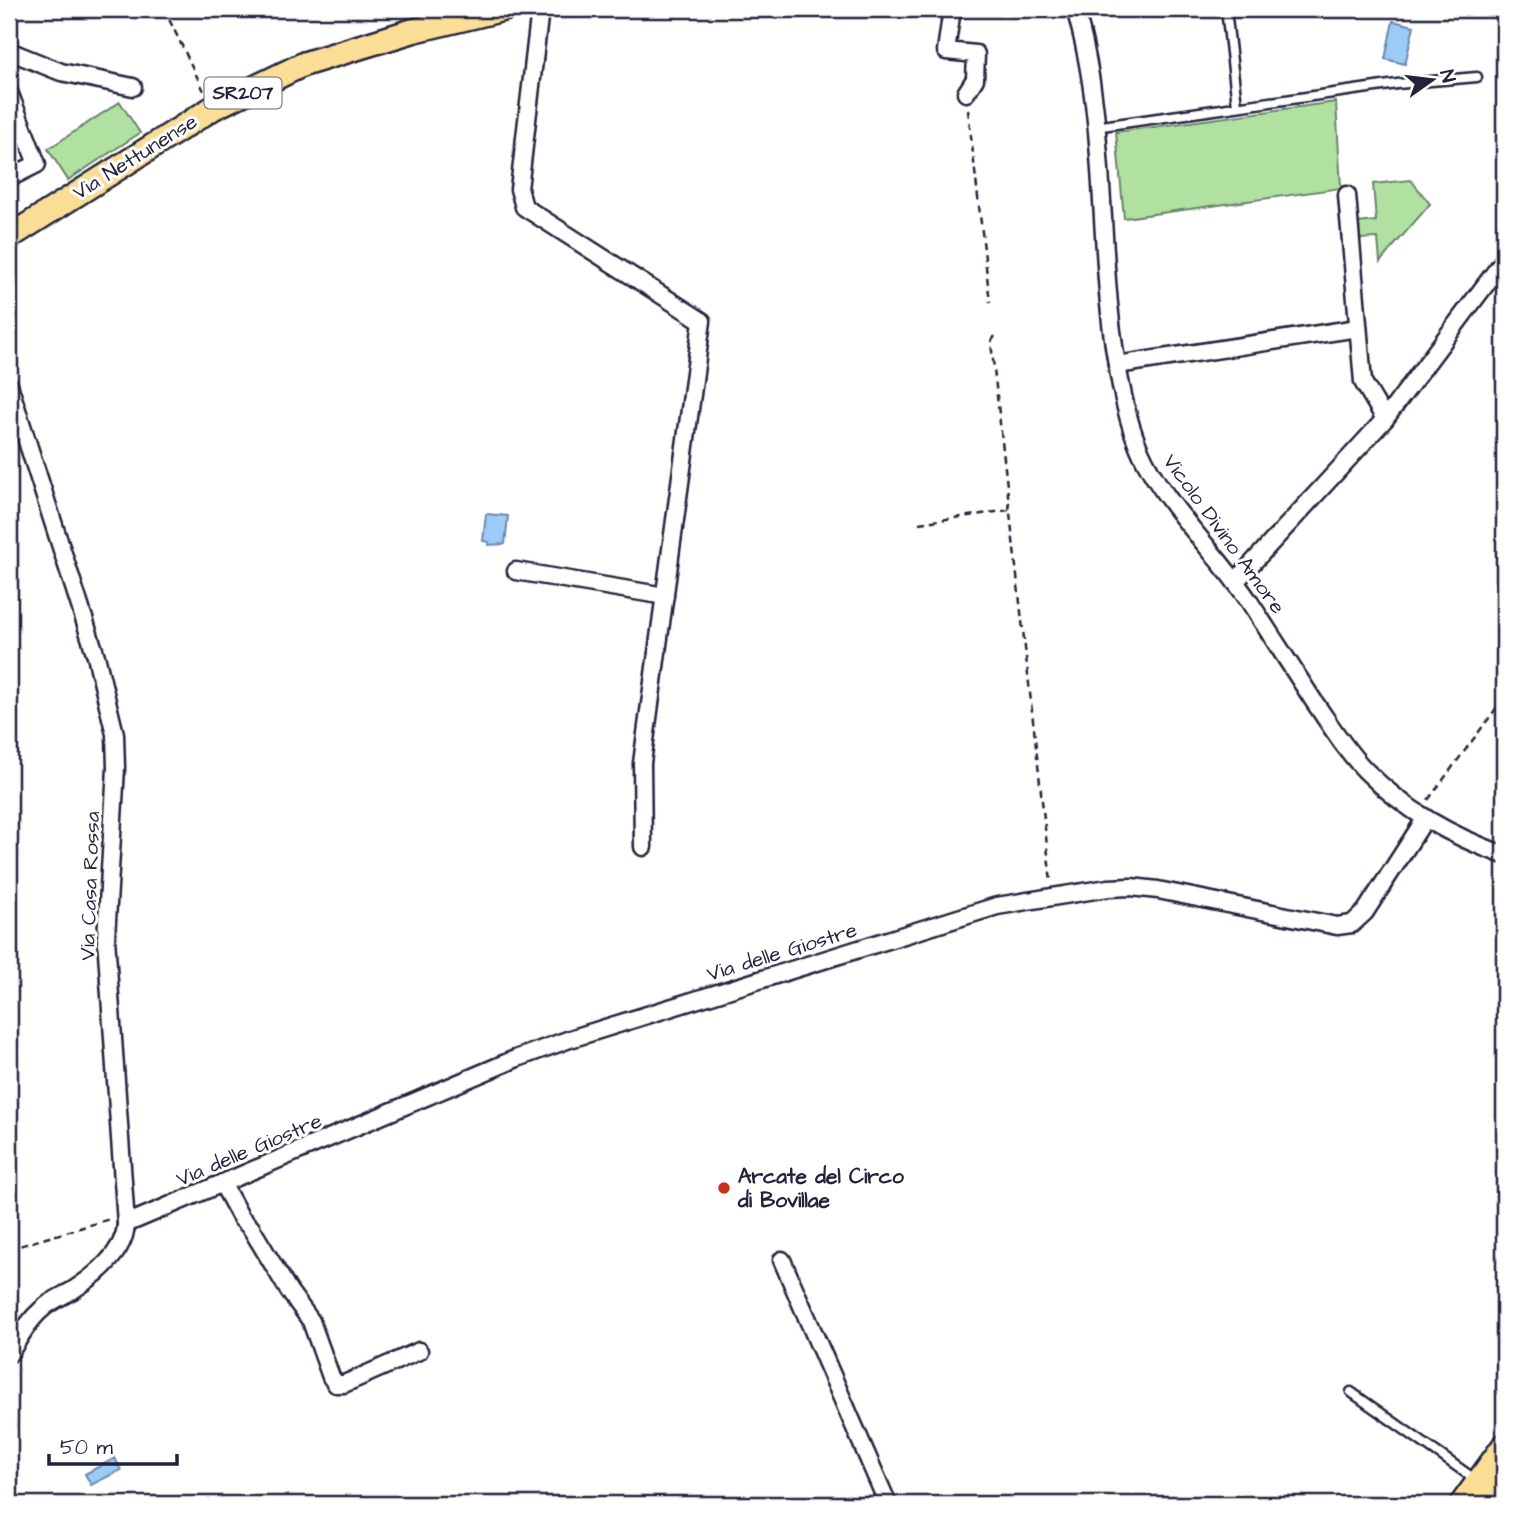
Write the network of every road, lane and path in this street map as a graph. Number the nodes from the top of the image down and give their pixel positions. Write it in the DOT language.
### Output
graph roads {
  1 [pos="164,9"];
  2 [pos="501,9"];
  3 [pos="540,9"];
  4 [pos="956,9"];
  5 [pos="1075,9"];
  6 [pos="1226,9"];
  7 [pos="9,51"];
  8 [pos="1477,77"];
  9 [pos="133,87"];
  10 [pos="9,92"];
  11 [pos="966,93"];
  12 [pos="1237,105"];
  13 [pos="213,108"];
  14 [pos="1095,127"];
  15 [pos="9,178"];
  16 [pos="1347,195"];
  17 [pos="9,237"];
  18 [pos="1504,260"];
  19 [pos="990,302"];
  20 [pos="1358,328"];
  21 [pos="995,337"];
  22 [pos="1117,365"];
  23 [pos="9,385"];
  24 [pos="1385,419"];
  25 [pos="1010,510"];
  26 [pos="919,523"];
  27 [pos="516,571"];
  28 [pos="1235,582"];
  29 [pos="665,596"];
  30 [pos="1504,698"];
  31 [pos="1422,816"];
  32 [pos="643,847"];
  33 [pos="1504,855"];
  34 [pos="1053,896"];
  35 [pos="222,1183"];
  36 [pos="126,1219"];
  37 [pos="9,1250"];
  38 [pos="782,1260"];
  39 [pos="419,1350"];
  40 [pos="9,1354"];
  41 [pos="1351,1392"];
  42 [pos="1504,1446"];
  43 [pos="1504,1478"];
  44 [pos="1478,1482"];
  45 [pos="888,1504"];
  46 [pos="1462,1504"];
  47 [pos="1485,1504"];
  1 -- 13 [label="path"];
  2 -- 13 [label="main road, Via Nettunense / SR207"];
  3 -- 29 [label="street"];
  4 -- 11 [label="street"];
  5 -- 14 [label="street, Vicolo Divino Amore"];
  6 -- 12 [label="lane"];
  7 -- 9 [label="street"];
  8 -- 12 [label="lane"];
  10 -- 15 [label="street"];
  11 -- 19 [label="path"];
  12 -- 14 [label="lane"];
  13 -- 17 [label="main road, Via Nettunense / SR207"];
  14 -- 22 [label="street, Vicolo Divino Amore"];
  16 -- 20 [label="street"];
  18 -- 24 [label="street"];
  20 -- 22 [label="street"];
  20 -- 24 [label="street"];
  21 -- 25 [label="path"];
  22 -- 28 [label="street, Vicolo Divino Amore"];
  23 -- 36 [label="street, Via Casa Rossa"];
  24 -- 28 [label="street"];
  25 -- 26 [label="path"];
  25 -- 34 [label="path"];
  27 -- 29 [label="street"];
  28 -- 31 [label="street, Vicolo Divino Amore"];
  29 -- 32 [label="street"];
  30 -- 31 [label="path"];
  31 -- 33 [label="street, Vicolo Divino Amore"];
  31 -- 34 [label="street, Via delle Giostre"];
  34 -- 35 [label="street, Via delle Giostre"];
  35 -- 36 [label="street, Via delle Giostre"];
  35 -- 39 [label="street"];
  36 -- 37 [label="path"];
  36 -- 40 [label="street, Via Casa Rossa"];
  38 -- 45 [label="street"];
  41 -- 44 [label="lane"];
  42 -- 44 [label="main road"];
  43 -- 47 [label="main road"];
  44 -- 46 [label="main road"];
}
